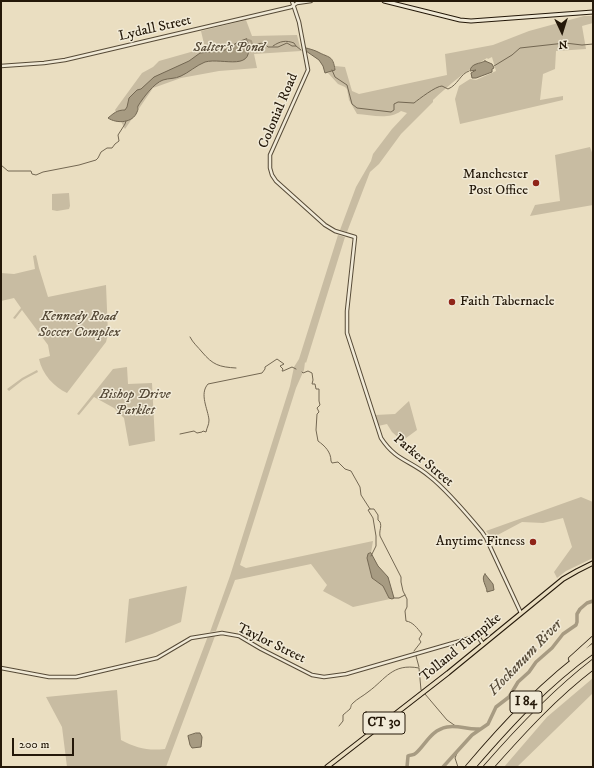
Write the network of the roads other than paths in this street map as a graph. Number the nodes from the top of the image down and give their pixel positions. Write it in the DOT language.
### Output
graph roads {
  1 [pos="292,1"];
  2 [pos="311,1"];
  3 [pos="384,1"];
  4 [pos="294,5"];
  5 [pos="593,12"];
  6 [pos="1,66"];
  7 [pos="355,237"];
  8 [pos="593,564"];
  9 [pos="521,613"];
  10 [pos="593,639"];
  11 [pos="483,644"];
  12 [pos="593,646"];
  13 [pos="593,651"];
  14 [pos="593,662"];
  15 [pos="593,667"];
  16 [pos="1,668"];
  17 [pos="550,680"];
  18 [pos="327,767"];
  19 [pos="468,767"];
  20 [pos="473,767"];
  21 [pos="486,767"];
  22 [pos="491,767"];
  1 -- 4 [label="street"];
  2 -- 4 [label="street, Lydall Street"];
  3 -- 5 [label="main road"];
  4 -- 6 [label="street, Lydall Street"];
  4 -- 7 [label="street, Colonial Road"];
  7 -- 9 [label="street, Parker Street"];
  8 -- 9 [label="main road, Tolland Turnpike / CT 30"];
  9 -- 11 [label="main road, Tolland Turnpike / CT 30"];
  10 -- 17 [label="highway"];
  11 -- 16 [label="street, Taylor Street"];
  11 -- 18 [label="main road, Tolland Turnpike / CT 30"];
  12 -- 17 [label="highway, I 84"];
  13 -- 20 [label="highway"];
  14 -- 21 [label="highway"];
  15 -- 22 [label="highway, I 84"];
  17 -- 19 [label="highway, I 84"];
}
